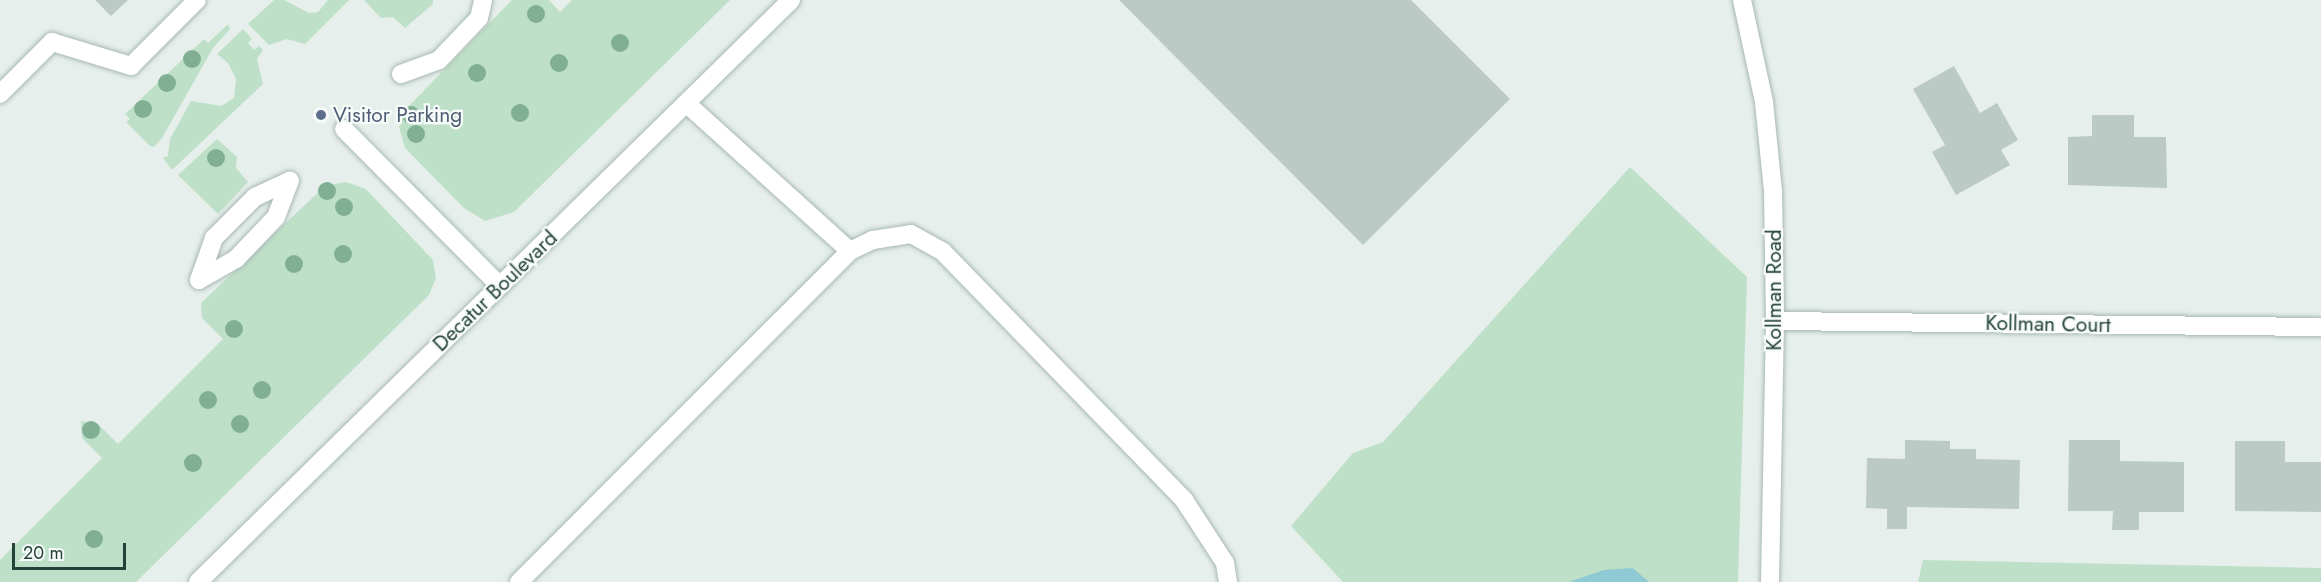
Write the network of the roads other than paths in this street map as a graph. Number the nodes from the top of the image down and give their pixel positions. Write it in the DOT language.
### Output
graph roads {
  1 [pos="197,0"];
  2 [pos="483,0"];
  3 [pos="792,0"];
  4 [pos="1742,0"];
  5 [pos="401,74"];
  6 [pos="0,94"];
  7 [pos="686,103"];
  8 [pos="345,129"];
  9 [pos="850,251"];
  10 [pos="199,280"];
  11 [pos="500,286"];
  12 [pos="1775,321"];
  13 [pos="2321,327"];
  14 [pos="198,582"];
  15 [pos="519,582"];
  16 [pos="1228,582"];
  17 [pos="1770,582"];
  1 -- 6 [label="street"];
  2 -- 5 [label="street"];
  3 -- 7 [label="street, Decatur Boulevard"];
  4 -- 12 [label="street, Kollman Road"];
  7 -- 9 [label="street"];
  7 -- 11 [label="street, Decatur Boulevard"];
  8 -- 11 [label="street"];
  9 -- 15 [label="street"];
  9 -- 16 [label="street"];
  10 -- 10 [label="street"];
  11 -- 14 [label="street, Decatur Boulevard"];
  12 -- 13 [label="street, Kollman Court"];
  12 -- 17 [label="street, Kollman Road"];
}
